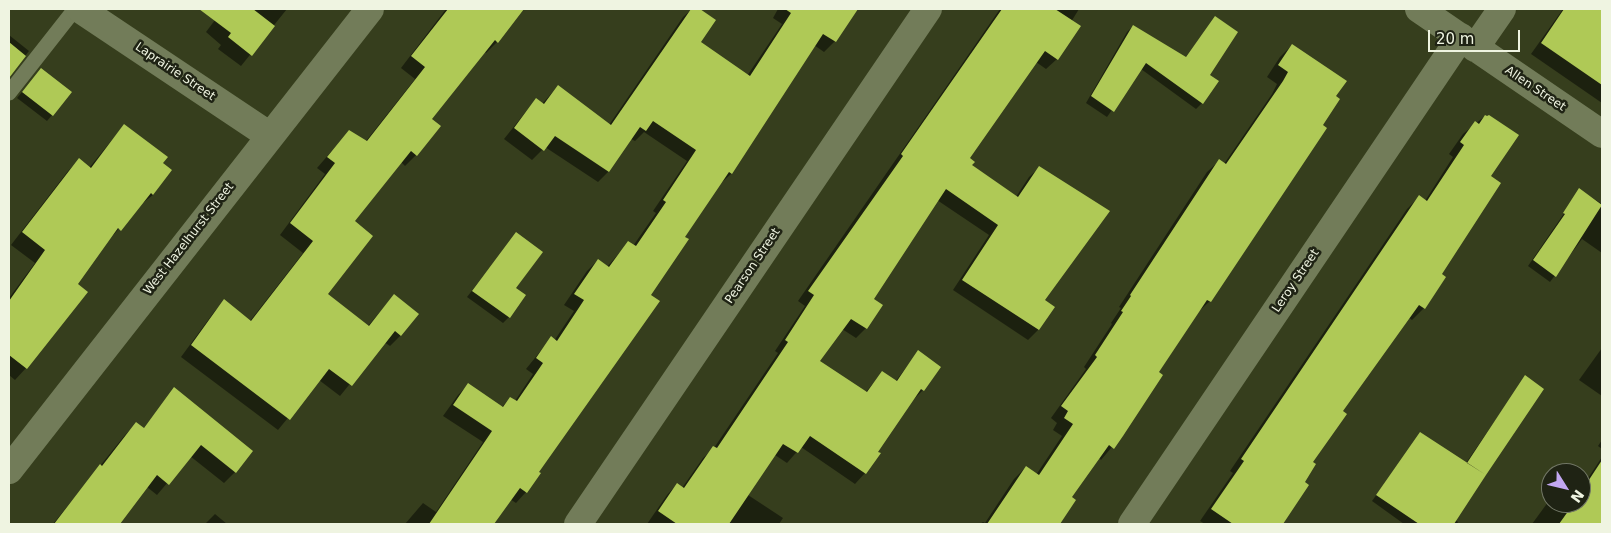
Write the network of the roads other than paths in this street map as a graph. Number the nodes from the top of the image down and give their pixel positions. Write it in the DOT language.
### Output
graph roads {
  1 [pos="75,9"];
  2 [pos="80,9"];
  3 [pos="370,9"];
  4 [pos="928,9"];
  5 [pos="1419,9"];
  6 [pos="1502,9"];
  7 [pos="1468,43"];
  8 [pos="9,92"];
  9 [pos="1602,134"];
  10 [pos="270,136"];
  11 [pos="9,470"];
  12 [pos="578,524"];
  13 [pos="1132,524"];
  1 -- 8 [label="lane"];
  2 -- 10 [label="street, Laprairie Street"];
  3 -- 10 [label="street, West Hazelhurst Street"];
  4 -- 12 [label="street, Pearson Street"];
  5 -- 7 [label="street, Allen Street"];
  6 -- 7 [label="street, Leroy Street"];
  7 -- 9 [label="street, Allen Street"];
  7 -- 13 [label="street, Leroy Street"];
  10 -- 11 [label="street, West Hazelhurst Street"];
}
